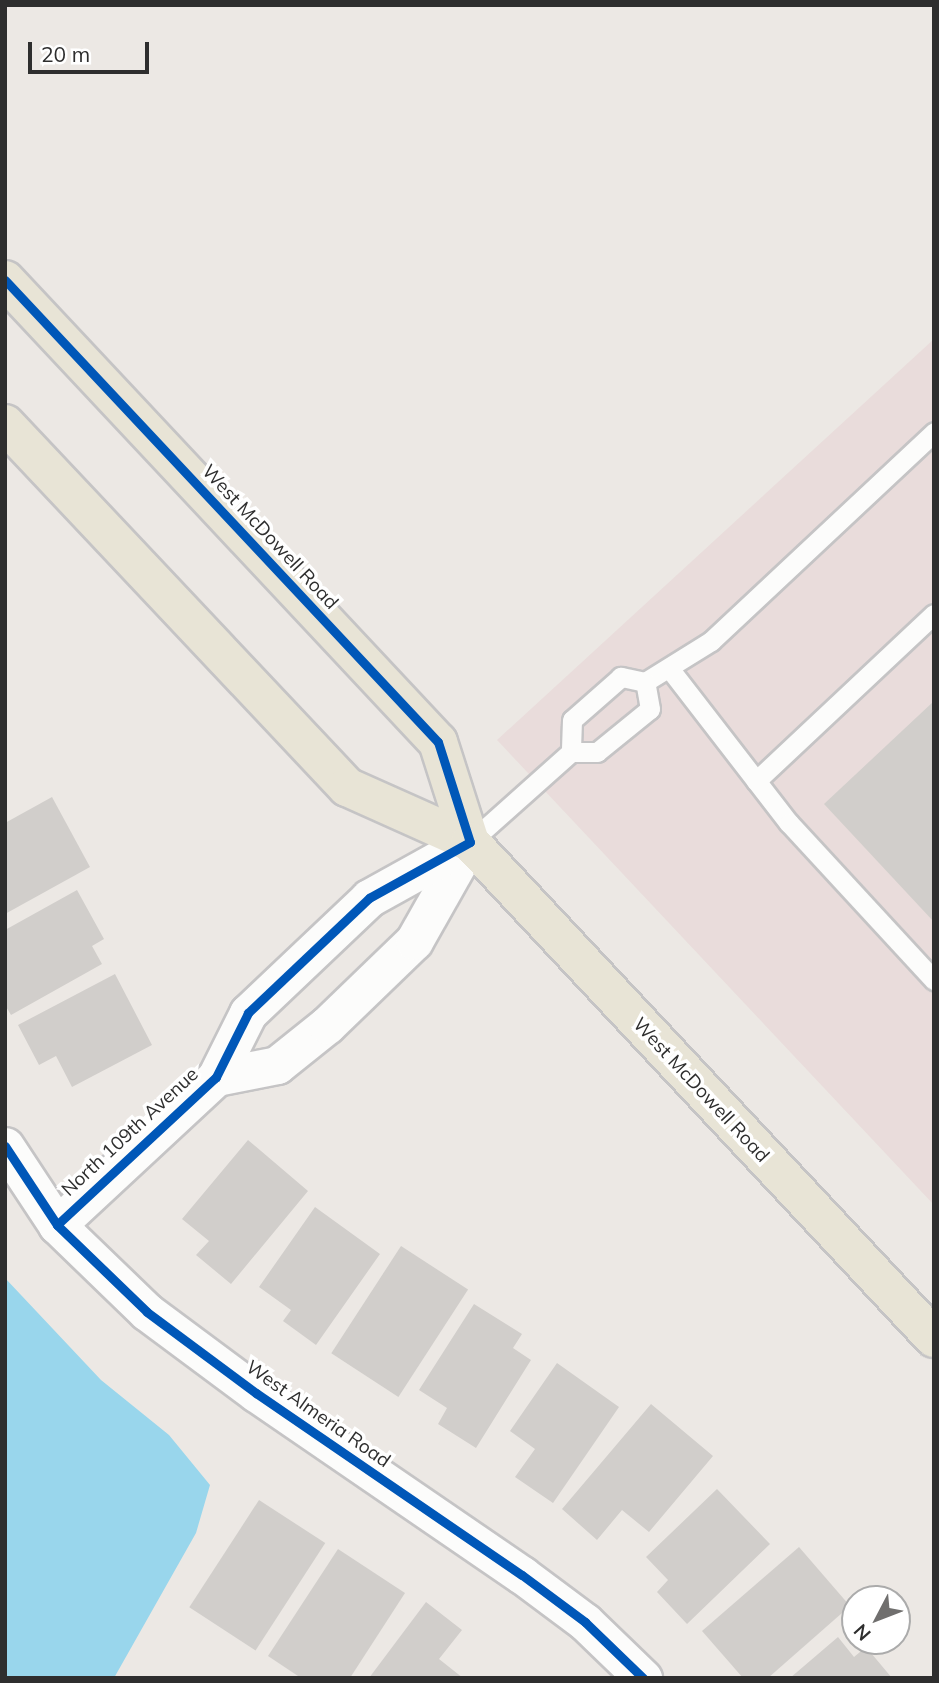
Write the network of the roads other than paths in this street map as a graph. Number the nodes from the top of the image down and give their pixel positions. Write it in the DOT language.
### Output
graph roads {
  1 [pos="5,280"];
  2 [pos="5,424"];
  3 [pos="934,432"];
  4 [pos="934,614"];
  5 [pos="669,668"];
  6 [pos="645,682"];
  7 [pos="571,752"];
  8 [pos="756,781"];
  9 [pos="470,842"];
  10 [pos="934,980"];
  11 [pos="216,1077"];
  12 [pos="5,1146"];
  13 [pos="57,1225"];
  14 [pos="934,1338"];
  15 [pos="643,1678"];
  1 -- 9 [label="main road, West McDowell Road"];
  2 -- 9 [label="main road, West McDowell Road"];
  3 -- 5 [label="lane"];
  4 -- 8 [label="lane"];
  5 -- 6 [label="lane"];
  5 -- 8 [label="lane"];
  6 -- 7 [label="lane"];
  6 -- 7 [label="lane"];
  7 -- 9 [label="lane"];
  8 -- 10 [label="lane"];
  9 -- 11 [label="street, North 109th Avenue"];
  9 -- 11 [label="street, North 109th Avenue"];
  9 -- 14 [label="main road, West McDowell Road"];
  11 -- 13 [label="street, North 109th Avenue"];
  12 -- 13 [label="street, West Almeria Road"];
  13 -- 15 [label="street, West Almeria Road"];
}
